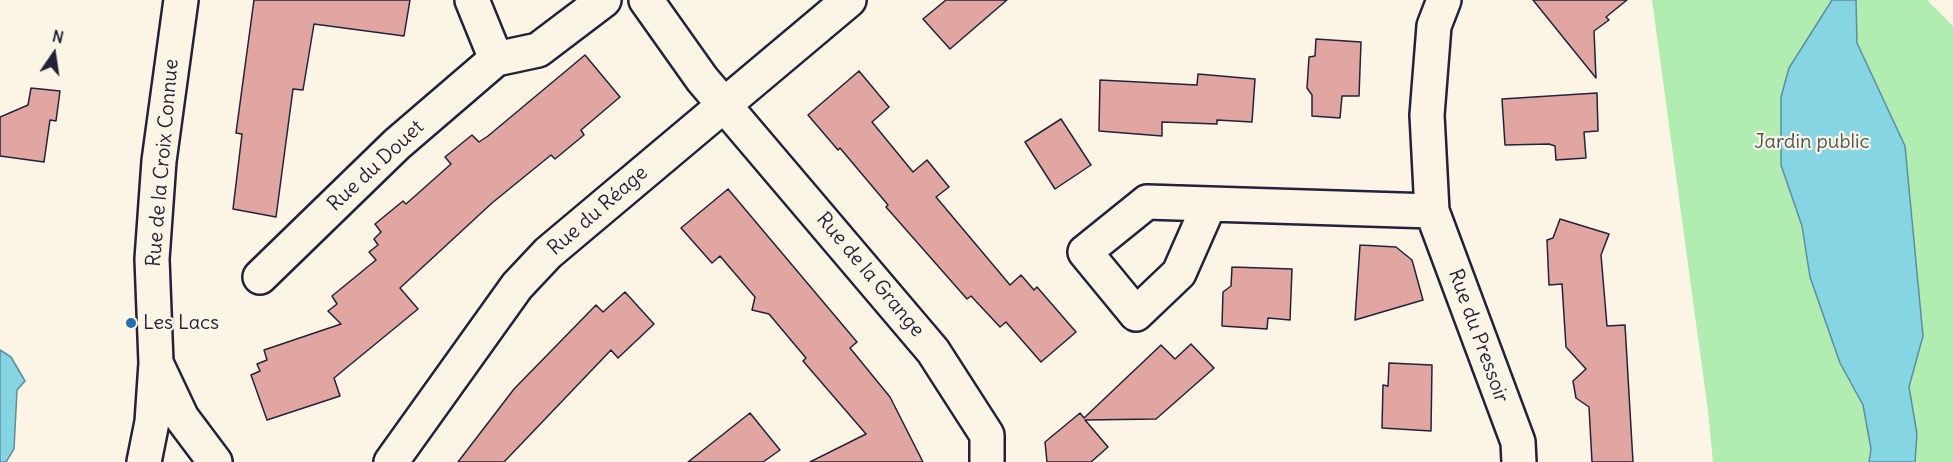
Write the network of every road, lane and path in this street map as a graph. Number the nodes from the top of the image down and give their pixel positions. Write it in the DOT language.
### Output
graph roads {
  1 [pos="181,0"];
  2 [pos="472,0"];
  3 [pos="604,0"];
  4 [pos="646,0"];
  5 [pos="849,0"];
  6 [pos="1435,9"];
  7 [pos="495,59"];
  8 [pos="724,103"];
  9 [pos="1209,205"];
  10 [pos="1432,211"];
  11 [pos="260,277"];
  12 [pos="156,363"];
  13 [pos="144,462"];
  14 [pos="215,462"];
  15 [pos="390,462"];
  16 [pos="987,462"];
  17 [pos="1519,462"];
  1 -- 12 [label="street, Rue de la Croix Connue"];
  2 -- 7 [label="street"];
  3 -- 7 [label="street, Rue du Douet"];
  4 -- 8 [label="street"];
  5 -- 8 [label="street, Rue du Réage"];
  6 -- 10 [label="street, Rue du Pressoir"];
  7 -- 11 [label="street, Rue du Douet"];
  8 -- 15 [label="street, Rue du Réage"];
  8 -- 16 [label="street, Rue de la Grange"];
  9 -- 10 [label="street"];
  10 -- 17 [label="street, Rue du Pressoir"];
  12 -- 13 [label="street, Rue de la Croix Connue"];
  12 -- 14 [label="street, Rue de la Croix Connue"];
}
